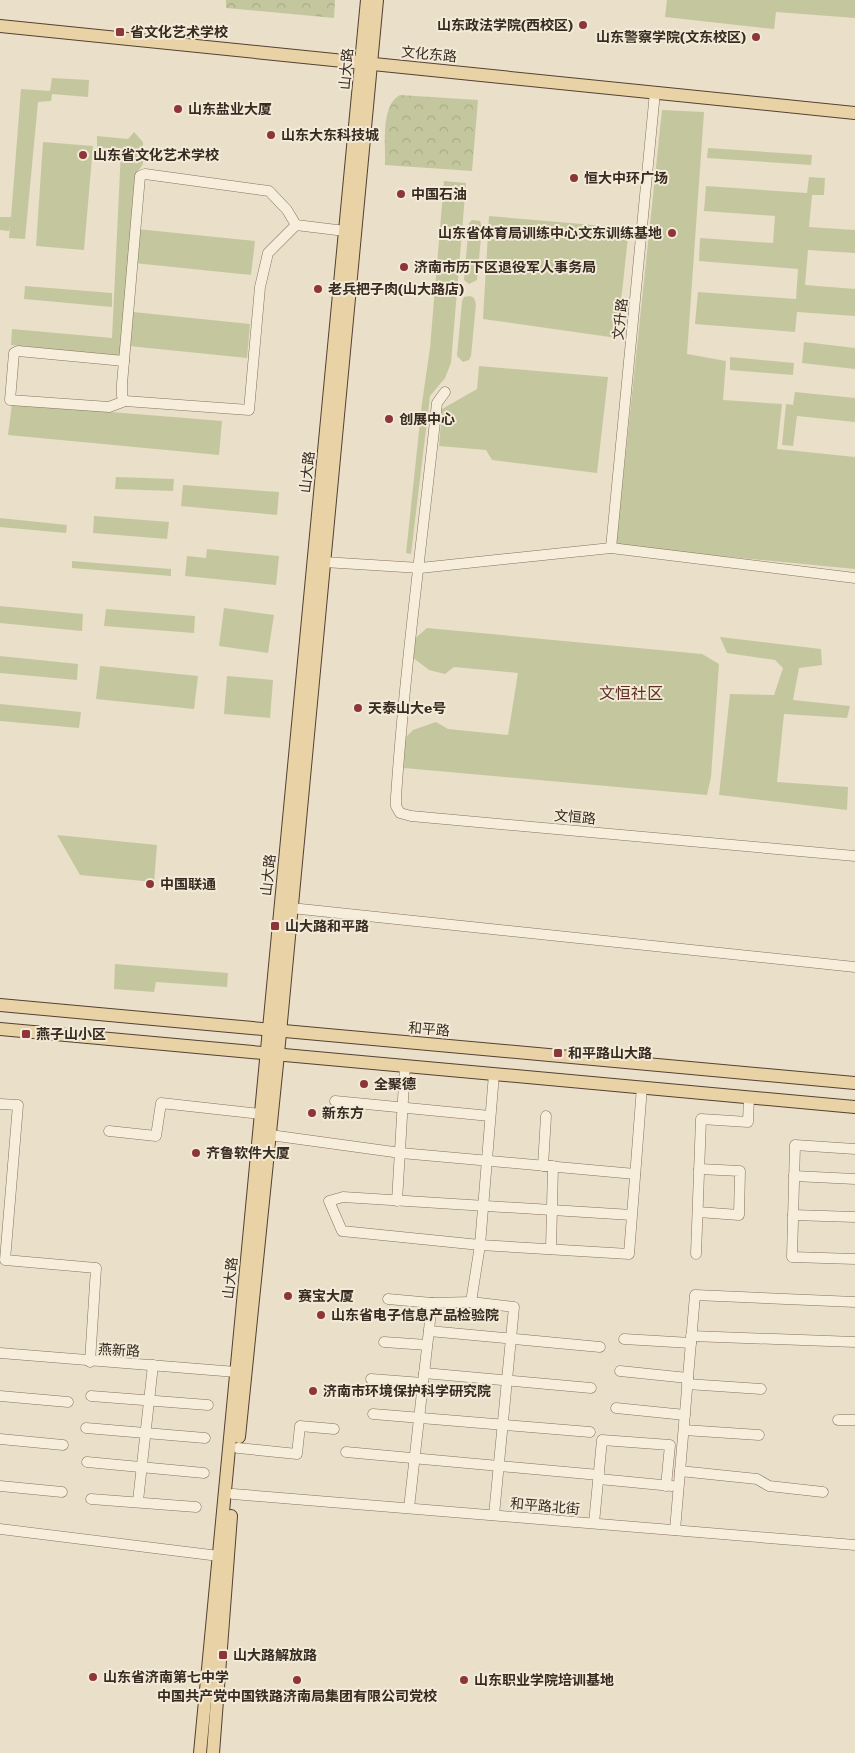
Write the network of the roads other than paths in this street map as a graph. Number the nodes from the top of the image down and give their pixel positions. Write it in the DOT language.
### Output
graph roads {
  1 [pos="367,0"];
  2 [pos="377,0"];
  3 [pos="0,26"];
  4 [pos="366,63"];
  5 [pos="655,92"];
  6 [pos="855,113"];
  7 [pos="296,225"];
  8 [pos="345,231"];
  9 [pos="124,361"];
  10 [pos="445,392"];
  11 [pos="125,401"];
  12 [pos="611,548"];
  13 [pos="324,562"];
  14 [pos="420,568"];
  15 [pos="855,578"];
  16 [pos="855,856"];
  17 [pos="291,908"];
  18 [pos="855,967"];
  19 [pos="0,1005"];
  20 [pos="0,1029"];
  21 [pos="274,1030"];
  22 [pos="273,1053"];
  23 [pos="405,1066"];
  24 [pos="494,1074"];
  25 [pos="855,1083"];
  26 [pos="642,1087"];
  27 [pos="749,1097"];
  28 [pos="335,1101"];
  29 [pos="0,1104"];
  30 [pos="855,1107"];
  31 [pos="404,1108"];
  32 [pos="261,1114"];
  33 [pos="490,1116"];
  34 [pos="546,1116"];
  35 [pos="109,1131"];
  36 [pos="270,1135"];
  37 [pos="855,1149"];
  38 [pos="400,1152"];
  39 [pos="486,1160"];
  40 [pos="548,1166"];
  41 [pos="699,1169"];
  42 [pos="635,1174"];
  43 [pos="794,1176"];
  44 [pos="855,1180"];
  45 [pos="397,1200"];
  46 [pos="483,1206"];
  47 [pos="552,1210"];
  48 [pos="698,1212"];
  49 [pos="632,1215"];
  50 [pos="793,1215"];
  51 [pos="855,1217"];
  52 [pos="480,1245"];
  53 [pos="551,1249"];
  54 [pos="696,1254"];
  55 [pos="855,1259"];
  56 [pos="388,1299"];
  57 [pos="471,1302"];
  58 [pos="855,1302"];
  59 [pos="432,1303"];
  60 [pos="429,1331"];
  61 [pos="624,1339"];
  62 [pos="691,1339"];
  63 [pos="512,1340"];
  64 [pos="384,1342"];
  65 [pos="855,1342"];
  66 [pos="427,1345"];
  67 [pos="600,1348"];
  68 [pos="0,1353"];
  69 [pos="90,1362"];
  70 [pos="153,1366"];
  71 [pos="620,1371"];
  72 [pos="236,1372"];
  73 [pos="423,1378"];
  74 [pos="371,1379"];
  75 [pos="508,1381"];
  76 [pos="688,1381"];
  77 [pos="590,1388"];
  78 [pos="761,1389"];
  79 [pos="0,1396"];
  80 [pos="91,1396"];
  81 [pos="149,1401"];
  82 [pos="68,1402"];
  83 [pos="208,1405"];
  84 [pos="616,1408"];
  85 [pos="373,1414"];
  86 [pos="685,1415"];
  87 [pos="419,1417"];
  88 [pos="838,1420"];
  89 [pos="855,1420"];
  90 [pos="503,1424"];
  91 [pos="86,1428"];
  92 [pos="334,1429"];
  93 [pos="684,1430"];
  94 [pos="590,1432"];
  95 [pos="145,1433"];
  96 [pos="760,1435"];
  97 [pos="205,1438"];
  98 [pos="0,1439"];
  99 [pos="63,1445"];
  100 [pos="238,1448"];
  101 [pos="346,1452"];
  102 [pos="414,1458"];
  103 [pos="87,1462"];
  104 [pos="142,1466"];
  105 [pos="499,1466"];
  106 [pos="680,1471"];
  107 [pos="204,1473"];
  108 [pos="599,1477"];
  109 [pos="0,1486"];
  110 [pos="666,1486"];
  111 [pos="679,1487"];
  112 [pos="62,1492"];
  113 [pos="823,1492"];
  114 [pos="233,1494"];
  115 [pos="91,1499"];
  116 [pos="138,1501"];
  117 [pos="196,1507"];
  118 [pos="409,1508"];
  119 [pos="494,1515"];
  120 [pos="594,1523"];
  121 [pos="0,1530"];
  122 [pos="675,1530"];
  123 [pos="855,1545"];
  124 [pos="219,1556"];
  125 [pos="200,1753"];
  126 [pos="213,1753"];
  1 -- 4 [label="main road, 山大路"];
  2 -- 4 [label="main road, 山大路"];
  3 -- 4 [label="main road, 文化东路"];
  4 -- 5 [label="main road, 文化东路"];
  4 -- 8 [label="main road, 山大路"];
  4 -- 13 [label="main road, 山大路"];
  5 -- 6 [label="main road, 文化东路"];
  5 -- 12 [label="street, 文升路"];
  7 -- 8 [label="street"];
  7 -- 9 [label="street"];
  7 -- 11 [label="street"];
  8 -- 21 [label="main road, 山大路"];
  9 -- 11 [label="street"];
  9 -- 11 [label="street"];
  10 -- 14 [label="street"];
  12 -- 14 [label="street"];
  12 -- 15 [label="street"];
  13 -- 14 [label="street"];
  13 -- 17 [label="main road, 山大路"];
  14 -- 16 [label="street, 文恒路"];
  17 -- 18 [label="street"];
  17 -- 21 [label="main road, 山大路"];
  19 -- 21 [label="main road, 和平路"];
  20 -- 22 [label="main road"];
  21 -- 22 [label="main road, 山大路"];
  21 -- 25 [label="main road, 和平路"];
  22 -- 23 [label="main road"];
  22 -- 32 [label="main road, 山大路"];
  22 -- 36 [label="main road, 山大路"];
  23 -- 24 [label="main road"];
  23 -- 31 [label="street"];
  24 -- 26 [label="main road"];
  24 -- 33 [label="street"];
  26 -- 27 [label="main road"];
  26 -- 42 [label="street"];
  27 -- 30 [label="main road"];
  27 -- 41 [label="street"];
  28 -- 31 [label="street"];
  29 -- 69 [label="street"];
  31 -- 33 [label="street"];
  31 -- 38 [label="street"];
  32 -- 35 [label="street"];
  32 -- 72 [label="main road, 山大路"];
  33 -- 39 [label="street"];
  34 -- 40 [label="street"];
  36 -- 38 [label="street"];
  36 -- 100 [label="main road, 山大路"];
  37 -- 43 [label="street"];
  38 -- 39 [label="street"];
  38 -- 45 [label="street"];
  39 -- 40 [label="street"];
  39 -- 46 [label="street"];
  40 -- 42 [label="street"];
  40 -- 47 [label="street"];
  41 -- 48 [label="street"];
  41 -- 48 [label="street"];
  42 -- 49 [label="street"];
  43 -- 44 [label="street"];
  43 -- 50 [label="street"];
  45 -- 46 [label="street"];
  45 -- 52 [label="street"];
  46 -- 47 [label="street"];
  46 -- 52 [label="street"];
  47 -- 49 [label="street"];
  47 -- 53 [label="street"];
  48 -- 54 [label="street"];
  49 -- 53 [label="street"];
  50 -- 51 [label="street"];
  50 -- 55 [label="street"];
  52 -- 53 [label="street"];
  52 -- 57 [label="street"];
  56 -- 59 [label="street"];
  57 -- 59 [label="street"];
  57 -- 63 [label="street"];
  58 -- 62 [label="street"];
  59 -- 60 [label="street"];
  60 -- 63 [label="street"];
  60 -- 66 [label="street"];
  61 -- 62 [label="street"];
  62 -- 65 [label="street"];
  62 -- 76 [label="street"];
  63 -- 67 [label="street"];
  63 -- 75 [label="street"];
  64 -- 66 [label="street"];
  66 -- 73 [label="street"];
  68 -- 69 [label="street, 燕新路"];
  69 -- 70 [label="street, 燕新路"];
  70 -- 72 [label="street, 燕新路"];
  70 -- 81 [label="street"];
  71 -- 76 [label="street"];
  72 -- 124 [label="main road, 山大路"];
  73 -- 74 [label="street"];
  73 -- 75 [label="street"];
  73 -- 87 [label="street"];
  75 -- 77 [label="street"];
  75 -- 90 [label="street"];
  76 -- 78 [label="street"];
  76 -- 86 [label="street"];
  79 -- 82 [label="street"];
  80 -- 81 [label="street"];
  81 -- 83 [label="street"];
  81 -- 95 [label="street"];
  84 -- 86 [label="street"];
  85 -- 87 [label="street"];
  86 -- 93 [label="street"];
  87 -- 90 [label="street"];
  87 -- 102 [label="street"];
  88 -- 89 [label="street"];
  90 -- 94 [label="street"];
  90 -- 105 [label="street"];
  91 -- 95 [label="street"];
  92 -- 100 [label="street"];
  93 -- 96 [label="street"];
  93 -- 106 [label="street"];
  95 -- 97 [label="street"];
  95 -- 104 [label="street"];
  98 -- 99 [label="street"];
  100 -- 114 [label="main road, 山大路"];
  101 -- 102 [label="street"];
  102 -- 105 [label="street"];
  102 -- 118 [label="street"];
  103 -- 104 [label="street"];
  104 -- 107 [label="street"];
  104 -- 116 [label="street"];
  105 -- 108 [label="street"];
  105 -- 119 [label="street"];
  106 -- 111 [label="street"];
  106 -- 113 [label="street"];
  108 -- 110 [label="street"];
  108 -- 110 [label="street"];
  108 -- 120 [label="street"];
  109 -- 112 [label="street"];
  110 -- 111 [label="street"];
  111 -- 122 [label="street"];
  114 -- 118 [label="street, 和平路北街"];
  114 -- 126 [label="main road, 山大路"];
  115 -- 116 [label="street"];
  116 -- 117 [label="street"];
  118 -- 119 [label="street, 和平路北街"];
  119 -- 120 [label="street, 和平路北街"];
  120 -- 122 [label="street, 和平路北街"];
  121 -- 124 [label="street"];
  122 -- 123 [label="street, 和平路北街"];
  124 -- 125 [label="main road, 山大路"];
}
